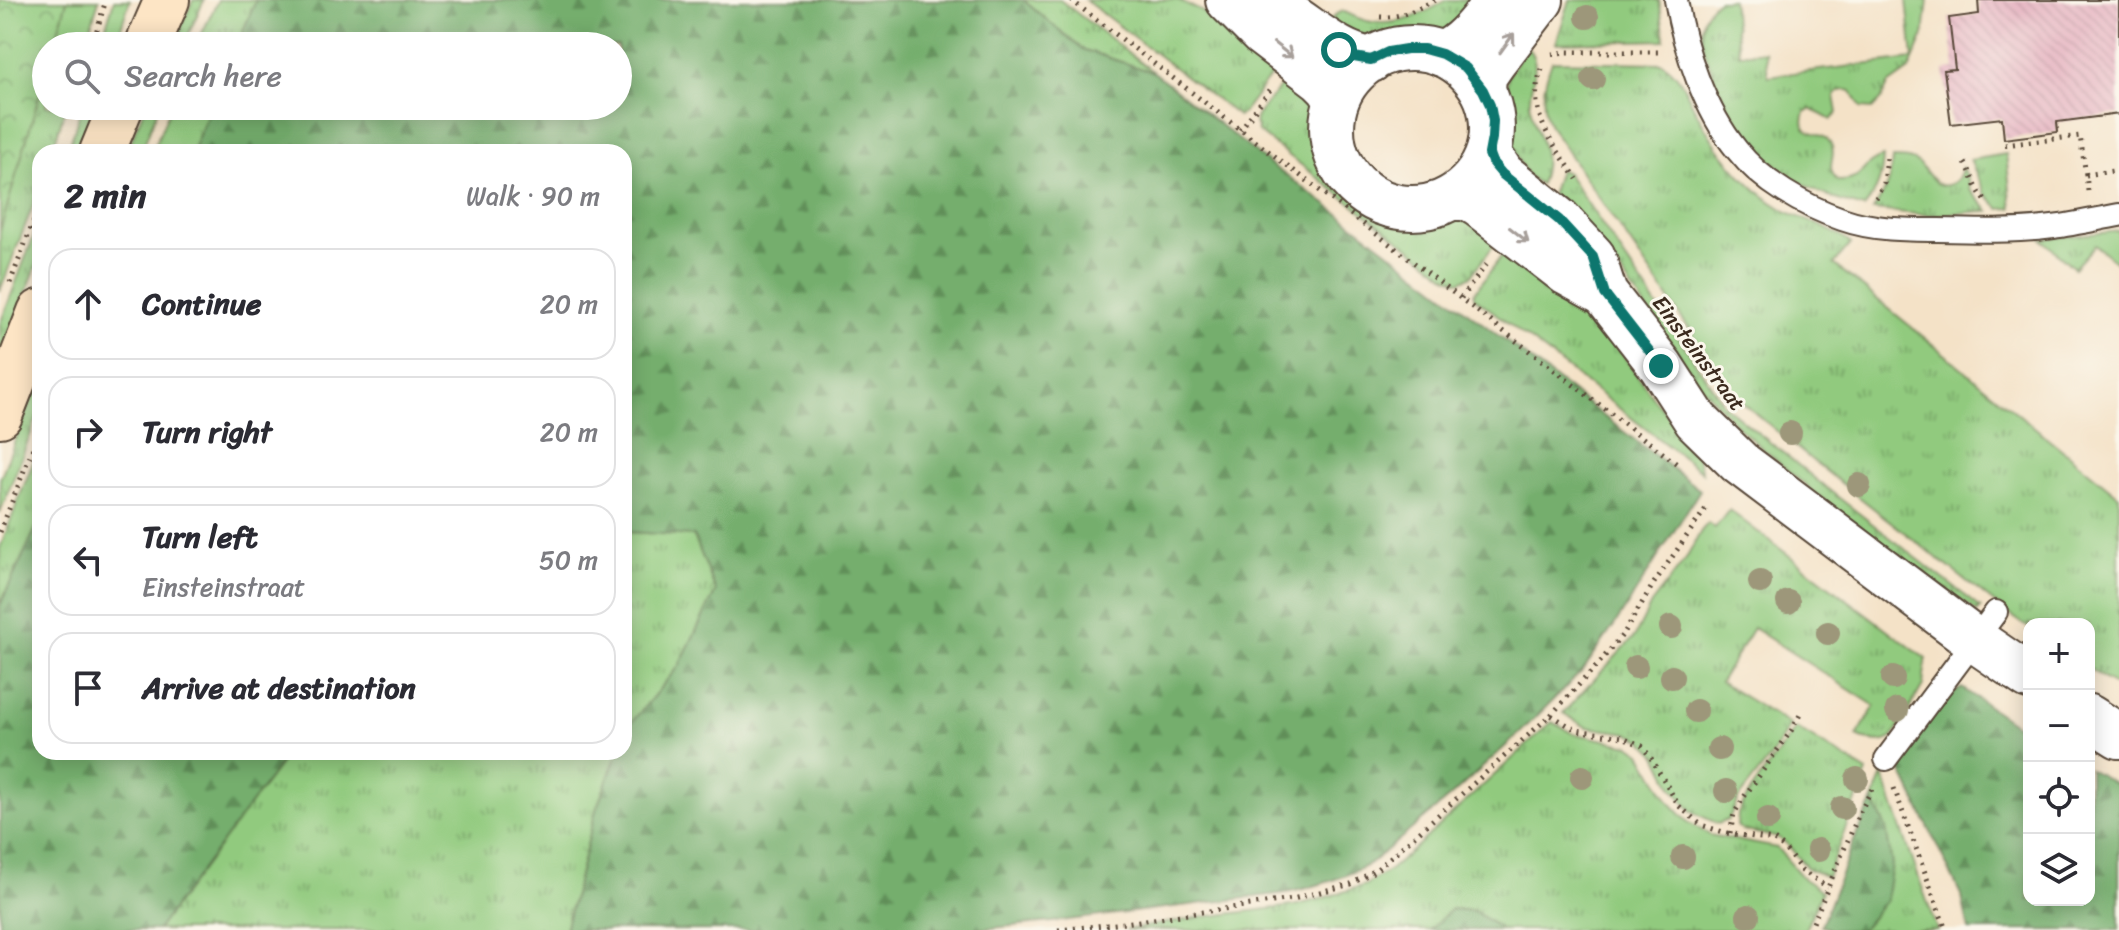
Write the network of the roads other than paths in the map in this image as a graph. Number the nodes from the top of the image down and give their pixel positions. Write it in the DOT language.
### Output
graph roads {
  1 [pos="167,0"];
  2 [pos="1228,0"];
  3 [pos="1256,0"];
  4 [pos="1676,0"];
  5 [pos="1525,22"];
  6 [pos="153,32"];
  7 [pos="1442,54"];
  8 [pos="1371,60"];
  9 [pos="1483,90"];
  10 [pos="1337,100"];
  11 [pos="115,120"];
  12 [pos="105,144"];
  13 [pos="1489,154"];
  14 [pos="1453,198"];
  15 [pos="2119,215"];
  16 [pos="1605,294"];
  17 [pos="23,302"];
  18 [pos="0,415"];
  19 [pos="1985,626"];
  20 [pos="2023,670"];
  21 [pos="2095,721"];
  22 [pos="2119,736"];
  23 [pos="1886,761"];
  1 -- 6 [label="main road"];
  2 -- 10 [label="street, one-way"];
  3 -- 8 [label="street"];
  4 -- 15 [label="lane"];
  5 -- 7 [label="street"];
  9 -- 5 [label="street, one-way"];
  7 -- 8 [label="street"];
  7 -- 9 [label="street"];
  8 -- 10 [label="street"];
  9 -- 13 [label="street"];
  10 -- 14 [label="street"];
  11 -- 12 [label="main road"];
  13 -- 14 [label="street"];
  13 -- 16 [label="street, Einsteinstraat"];
  14 -- 16 [label="street, Einsteinstraat, one-way"];
  16 -- 19 [label="street, Einsteinstraat"];
  17 -- 18 [label="main road"];
  19 -- 20 [label="street, Einsteinstraat"];
  19 -- 23 [label="lane"];
  21 -- 22 [label="street"];
}
